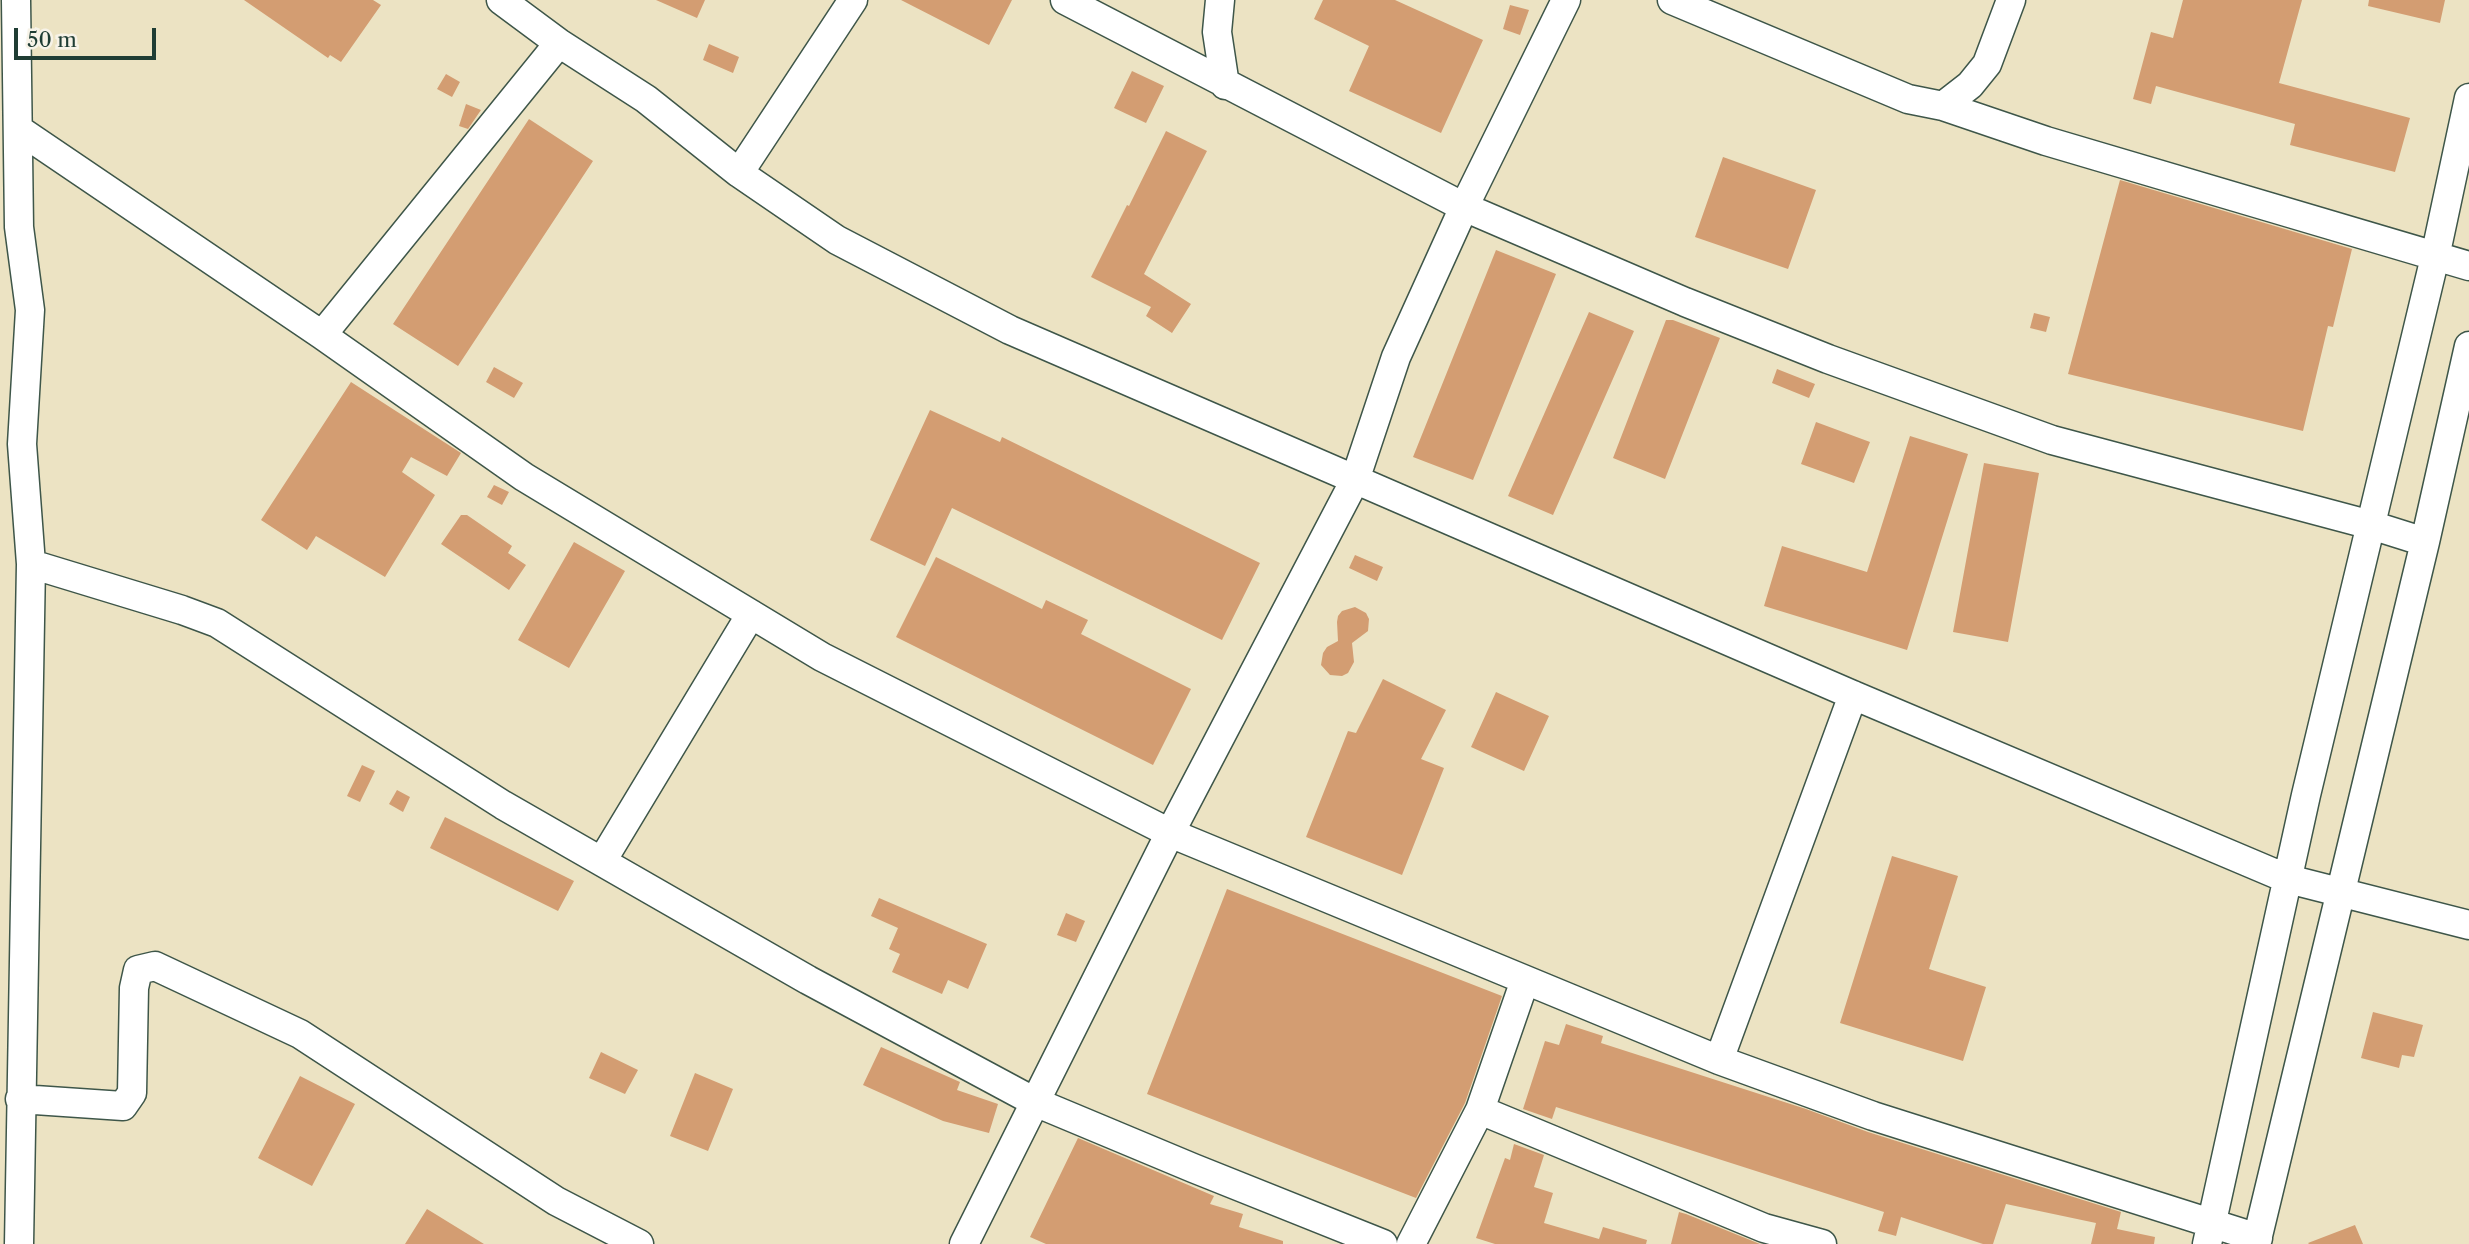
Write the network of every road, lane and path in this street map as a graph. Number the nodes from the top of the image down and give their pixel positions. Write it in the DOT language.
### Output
graph roads {
  1 [pos="16,0"];
  2 [pos="501,0"];
  3 [pos="853,0"];
  4 [pos="1066,0"];
  5 [pos="1220,0"];
  6 [pos="1566,0"];
  7 [pos="1672,0"];
  8 [pos="2011,0"];
  9 [pos="559,43"];
  10 [pos="1226,85"];
  11 [pos="2469,98"];
  12 [pos="1943,106"];
  13 [pos="18,129"];
  14 [pos="739,173"];
  15 [pos="1464,207"];
  16 [pos="2435,257"];
  17 [pos="2469,266"];
  18 [pos="322,335"];
  19 [pos="2469,346"];
  20 [pos="2461,423"];
  21 [pos="1355,480"];
  22 [pos="2371,525"];
  23 [pos="2425,542"];
  24 [pos="31,564"];
  25 [pos="751,614"];
  26 [pos="1853,695"];
  27 [pos="1170,833"];
  28 [pos="602,861"];
  29 [pos="2288,879"];
  30 [pos="2339,893"];
  31 [pos="2469,925"];
  32 [pos="1525,981"];
  33 [pos="1719,1060"];
  34 [pos="20,1099"];
  35 [pos="1035,1102"];
  36 [pos="1480,1110"];
  37 [pos="2209,1234"];
  38 [pos="2257,1241"];
  39 [pos="19,1244"];
  40 [pos="639,1244"];
  41 [pos="964,1244"];
  42 [pos="1383,1244"];
  43 [pos="1411,1244"];
  44 [pos="1822,1244"];
  1 -- 13 [label="street"];
  2 -- 9 [label="street"];
  3 -- 14 [label="street"];
  4 -- 10 [label="street"];
  5 -- 10 [label="street"];
  6 -- 15 [label="street"];
  7 -- 12 [label="street"];
  8 -- 12 [label="street"];
  9 -- 14 [label="street"];
  9 -- 18 [label="street"];
  10 -- 15 [label="street"];
  11 -- 16 [label="street"];
  12 -- 16 [label="street"];
  13 -- 18 [label="street"];
  13 -- 24 [label="street"];
  14 -- 21 [label="street"];
  15 -- 21 [label="street"];
  15 -- 22 [label="street"];
  16 -- 17 [label="street"];
  16 -- 22 [label="street"];
  18 -- 25 [label="street"];
  19 -- 20 [label="street"];
  20 -- 23 [label="street"];
  21 -- 26 [label="street"];
  21 -- 27 [label="street"];
  22 -- 23 [label="street"];
  22 -- 29 [label="street"];
  23 -- 30 [label="street"];
  24 -- 28 [label="street"];
  24 -- 34 [label="street"];
  25 -- 27 [label="street"];
  25 -- 28 [label="street"];
  26 -- 29 [label="street"];
  26 -- 33 [label="street"];
  27 -- 32 [label="street"];
  27 -- 35 [label="street"];
  28 -- 35 [label="street"];
  29 -- 30 [label="street"];
  29 -- 37 [label="street"];
  30 -- 31 [label="street"];
  30 -- 38 [label="street"];
  32 -- 33 [label="street"];
  32 -- 36 [label="street"];
  33 -- 37 [label="street"];
  34 -- 39 [label="street"];
  34 -- 40 [label="street"];
  35 -- 41 [label="street"];
  35 -- 42 [label="street"];
  36 -- 43 [label="street"];
  36 -- 44 [label="street"];
  37 -- 38 [label="street"];
}
